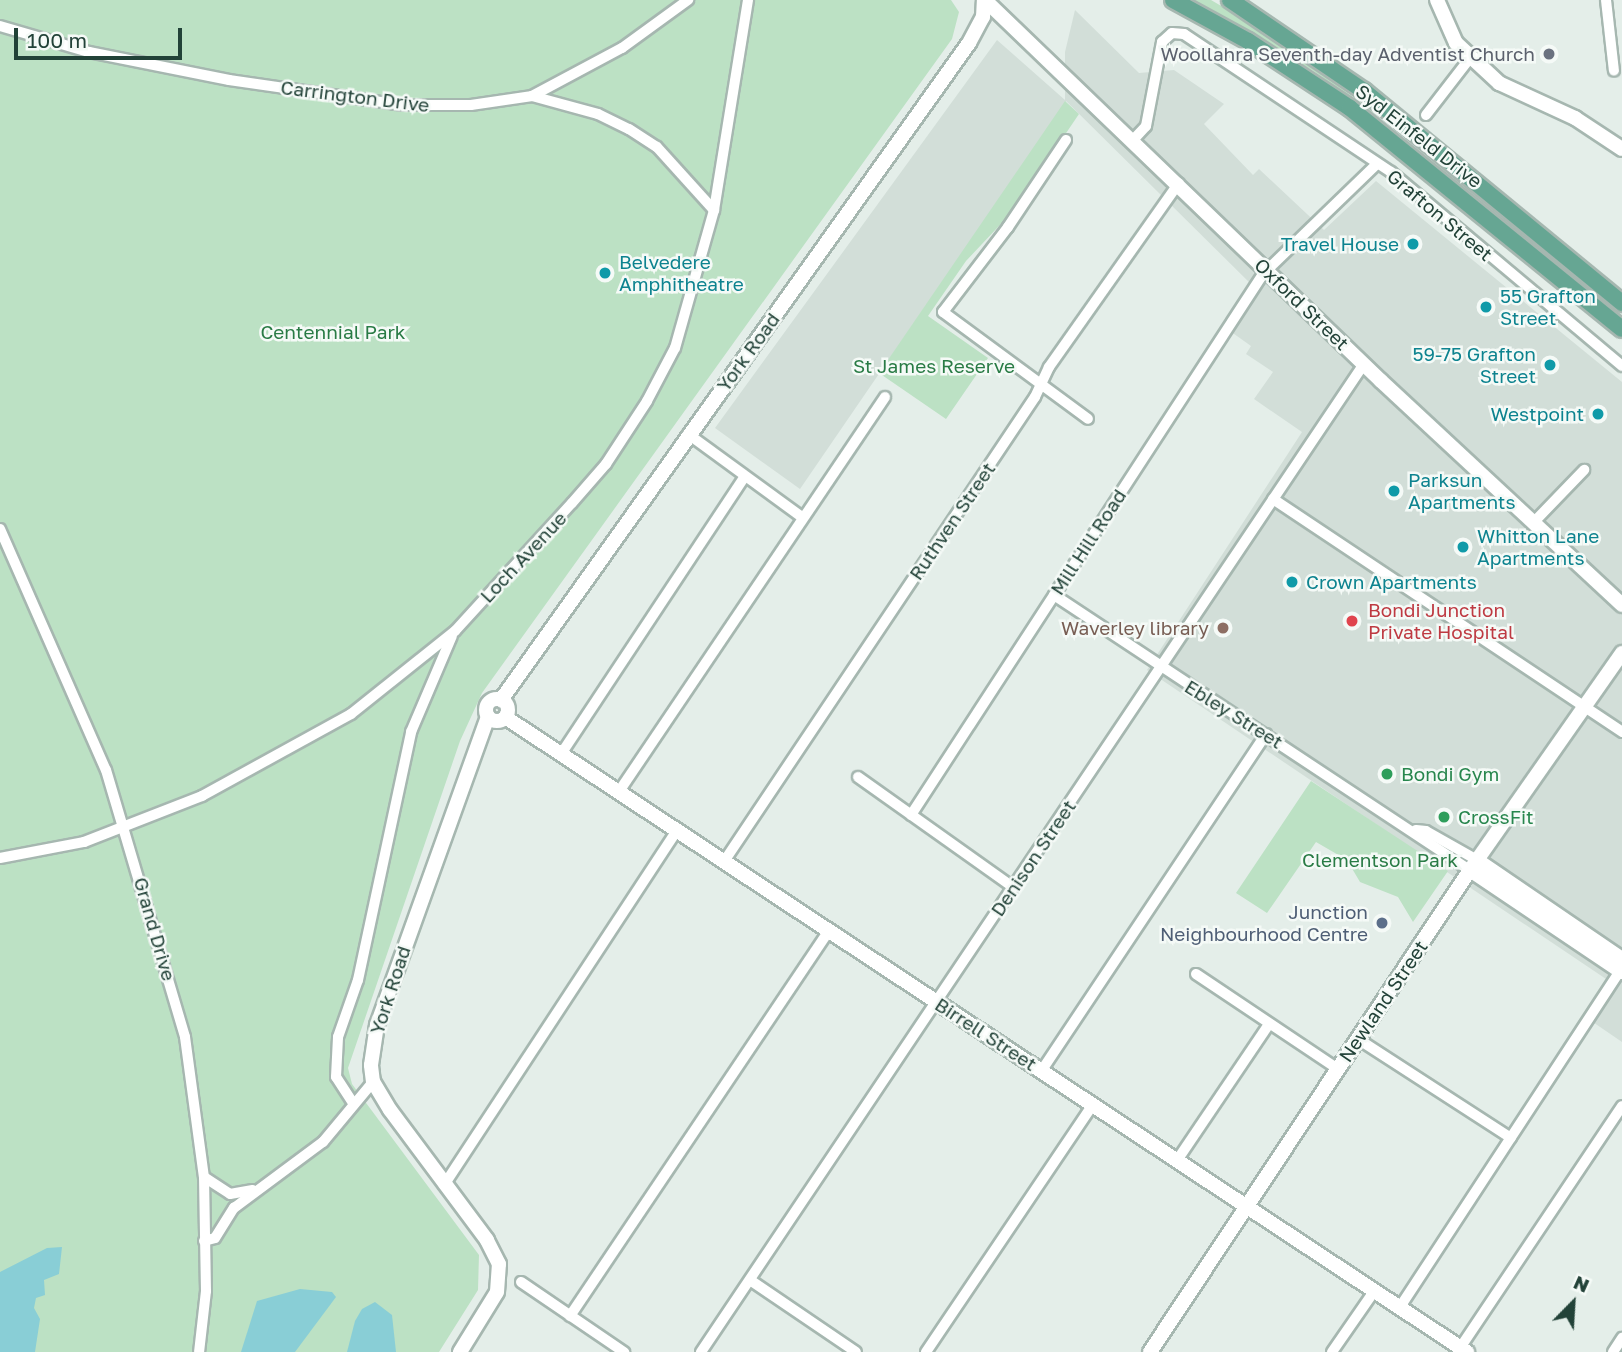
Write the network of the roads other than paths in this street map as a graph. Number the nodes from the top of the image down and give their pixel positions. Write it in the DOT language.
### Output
graph roads {
  1 [pos="688,0"];
  2 [pos="748,0"];
  3 [pos="985,0"];
  4 [pos="1173,0"];
  5 [pos="1230,0"];
  6 [pos="1437,0"];
  7 [pos="1606,0"];
  8 [pos="0,26"];
  9 [pos="1618,43"];
  10 [pos="1470,58"];
  11 [pos="1614,71"];
  12 [pos="532,96"];
  13 [pos="1426,115"];
  14 [pos="1066,140"];
  15 [pos="1133,140"];
  16 [pos="1622,149"];
  17 [pos="1376,164"];
  18 [pos="1178,183"];
  19 [pos="714,210"];
  20 [pos="1266,270"];
  21 [pos="1622,303"];
  22 [pos="1622,329"];
  23 [pos="1364,364"];
  24 [pos="1622,366"];
  25 [pos="1041,384"];
  26 [pos="885,397"];
  27 [pos="1088,419"];
  28 [pos="688,434"];
  29 [pos="1584,470"];
  30 [pos="745,476"];
  31 [pos="1273,499"];
  32 [pos="803,518"];
  33 [pos="1533,523"];
  34 [pos="0,528"];
  35 [pos="1054,595"];
  36 [pos="1622,605"];
  37 [pos="455,631"];
  38 [pos="1622,653"];
  39 [pos="1161,667"];
  40 [pos="501,700"];
  41 [pos="1585,707"];
  42 [pos="488,716"];
  43 [pos="505,717"];
  44 [pos="1622,732"];
  45 [pos="1266,734"];
  46 [pos="561,754"];
  47 [pos="858,777"];
  48 [pos="620,790"];
  49 [pos="911,815"];
  50 [pos="124,827"];
  51 [pos="678,829"];
  52 [pos="0,858"];
  53 [pos="725,860"];
  54 [pos="1474,865"];
  55 [pos="1014,888"];
  56 [pos="829,930"];
  57 [pos="1621,967"];
  58 [pos="1196,974"];
  59 [pos="936,1002"];
  60 [pos="1269,1024"];
  61 [pos="1358,1039"];
  62 [pos="1338,1069"];
  63 [pos="1042,1070"];
  64 [pos="373,1082"];
  65 [pos="353,1103"];
  66 [pos="1093,1104"];
  67 [pos="1622,1106"];
  68 [pos="1511,1138"];
  69 [pos="1178,1159"];
  70 [pos="204,1177"];
  71 [pos="272,1183"];
  72 [pos="444,1185"];
  73 [pos="1248,1206"];
  74 [pos="204,1241"];
  75 [pos="750,1280"];
  76 [pos="521,1282"];
  77 [pos="1375,1290"];
  78 [pos="1400,1307"];
  79 [pos="570,1316"];
  80 [pos="1622,1338"];
  81 [pos="1464,1350"];
  82 [pos="199,1352"];
  83 [pos="460,1352"];
  84 [pos="624,1352"];
  85 [pos="701,1352"];
  86 [pos="856,1352"];
  87 [pos="926,1352"];
  88 [pos="1150,1352"];
  89 [pos="1332,1352"];
  90 [pos="1613,1352"];
  1 -- 12 [label="street, Carrington Drive"];
  2 -- 19 [label="street, Loch Avenue"];
  3 -- 15 [label="main road, Oxford Street"];
  3 -- 28 [label="main road, York Road"];
  4 -- 22 [label="main road, Syd Einfeld Drive"];
  5 -- 21 [label="main road, Syd Einfeld Drive"];
  6 -- 10 [label="main road"];
  7 -- 9 [label="street"];
  8 -- 12 [label="street, Carrington Drive"];
  9 -- 11 [label="street"];
  10 -- 13 [label="street"];
  10 -- 16 [label="main road"];
  12 -- 19 [label="street"];
  14 -- 25 [label="street"];
  15 -- 17 [label="street, Grafton Street"];
  15 -- 18 [label="main road, Oxford Street"];
  17 -- 20 [label="street, Mill Hill Road"];
  17 -- 24 [label="street, Grafton Street"];
  18 -- 20 [label="main road, Oxford Street"];
  18 -- 25 [label="street, Ruthven Street"];
  19 -- 37 [label="street, Loch Avenue"];
  20 -- 23 [label="main road, Oxford Street"];
  20 -- 35 [label="street, Mill Hill Road"];
  23 -- 31 [label="street, Denison Street"];
  23 -- 33 [label="main road, Oxford Street"];
  25 -- 27 [label="street"];
  25 -- 53 [label="street, Ruthven Street"];
  26 -- 32 [label="street"];
  28 -- 30 [label="street"];
  28 -- 40 [label="main road, York Road"];
  29 -- 33 [label="street"];
  30 -- 32 [label="street"];
  30 -- 46 [label="street"];
  31 -- 39 [label="street, Denison Street"];
  31 -- 41 [label="street"];
  32 -- 48 [label="street"];
  33 -- 36 [label="main road, Oxford Street"];
  34 -- 50 [label="street, Grand Drive"];
  35 -- 39 [label="street, Ebley Street"];
  35 -- 49 [label="street, Mill Hill Road"];
  37 -- 50 [label="street, Loch Avenue"];
  37 -- 65 [label="street"];
  38 -- 41 [label="main road, Newland Street"];
  39 -- 45 [label="street, Ebley Street"];
  39 -- 55 [label="street, Denison Street"];
  40 -- 42 [label="main road"];
  40 -- 43 [label="main road"];
  41 -- 44 [label="street"];
  41 -- 54 [label="main road, Newland Street"];
  42 -- 43 [label="main road"];
  42 -- 64 [label="main road, York Road"];
  43 -- 46 [label="main road, Birrell Street"];
  45 -- 54 [label="street, Ebley Street"];
  45 -- 63 [label="street"];
  46 -- 48 [label="main road, Birrell Street"];
  47 -- 49 [label="street"];
  48 -- 51 [label="main road, Birrell Street"];
  49 -- 55 [label="street"];
  50 -- 52 [label="street, Loch Avenue"];
  50 -- 70 [label="street, Grand Drive"];
  51 -- 53 [label="main road, Birrell Street"];
  51 -- 72 [label="street"];
  53 -- 56 [label="main road, Birrell Street"];
  54 -- 57 [label="main road, Ebley Street"];
  54 -- 61 [label="main road, Newland Street"];
  55 -- 59 [label="street, Denison Street"];
  56 -- 59 [label="main road, Birrell Street"];
  56 -- 79 [label="street"];
  57 -- 68 [label="street"];
  58 -- 60 [label="street"];
  59 -- 63 [label="main road, Birrell Street"];
  59 -- 75 [label="street, Denison Street"];
  60 -- 62 [label="street"];
  60 -- 69 [label="street"];
  61 -- 62 [label="main road, Newland Street"];
  61 -- 68 [label="street"];
  62 -- 73 [label="main road, Newland Street"];
  63 -- 66 [label="main road, Birrell Street"];
  64 -- 65 [label="street"];
  64 -- 72 [label="main road"];
  65 -- 71 [label="street"];
  66 -- 69 [label="main road, Birrell Street"];
  66 -- 87 [label="street"];
  67 -- 81 [label="street"];
  68 -- 78 [label="street"];
  69 -- 73 [label="main road, Birrell Street"];
  70 -- 71 [label="street"];
  70 -- 74 [label="street, Grand Drive"];
  71 -- 74 [label="street"];
  72 -- 83 [label="main road"];
  73 -- 77 [label="main road, Birrell Street"];
  73 -- 88 [label="main road, Newland Street"];
  74 -- 82 [label="street, Grand Drive"];
  75 -- 85 [label="street, Denison Street"];
  75 -- 86 [label="street"];
  76 -- 79 [label="street"];
  77 -- 78 [label="main road, Birrell Street"];
  77 -- 89 [label="street"];
  78 -- 81 [label="main road, Birrell Street"];
  79 -- 84 [label="street"];
  80 -- 90 [label="street"];
}
